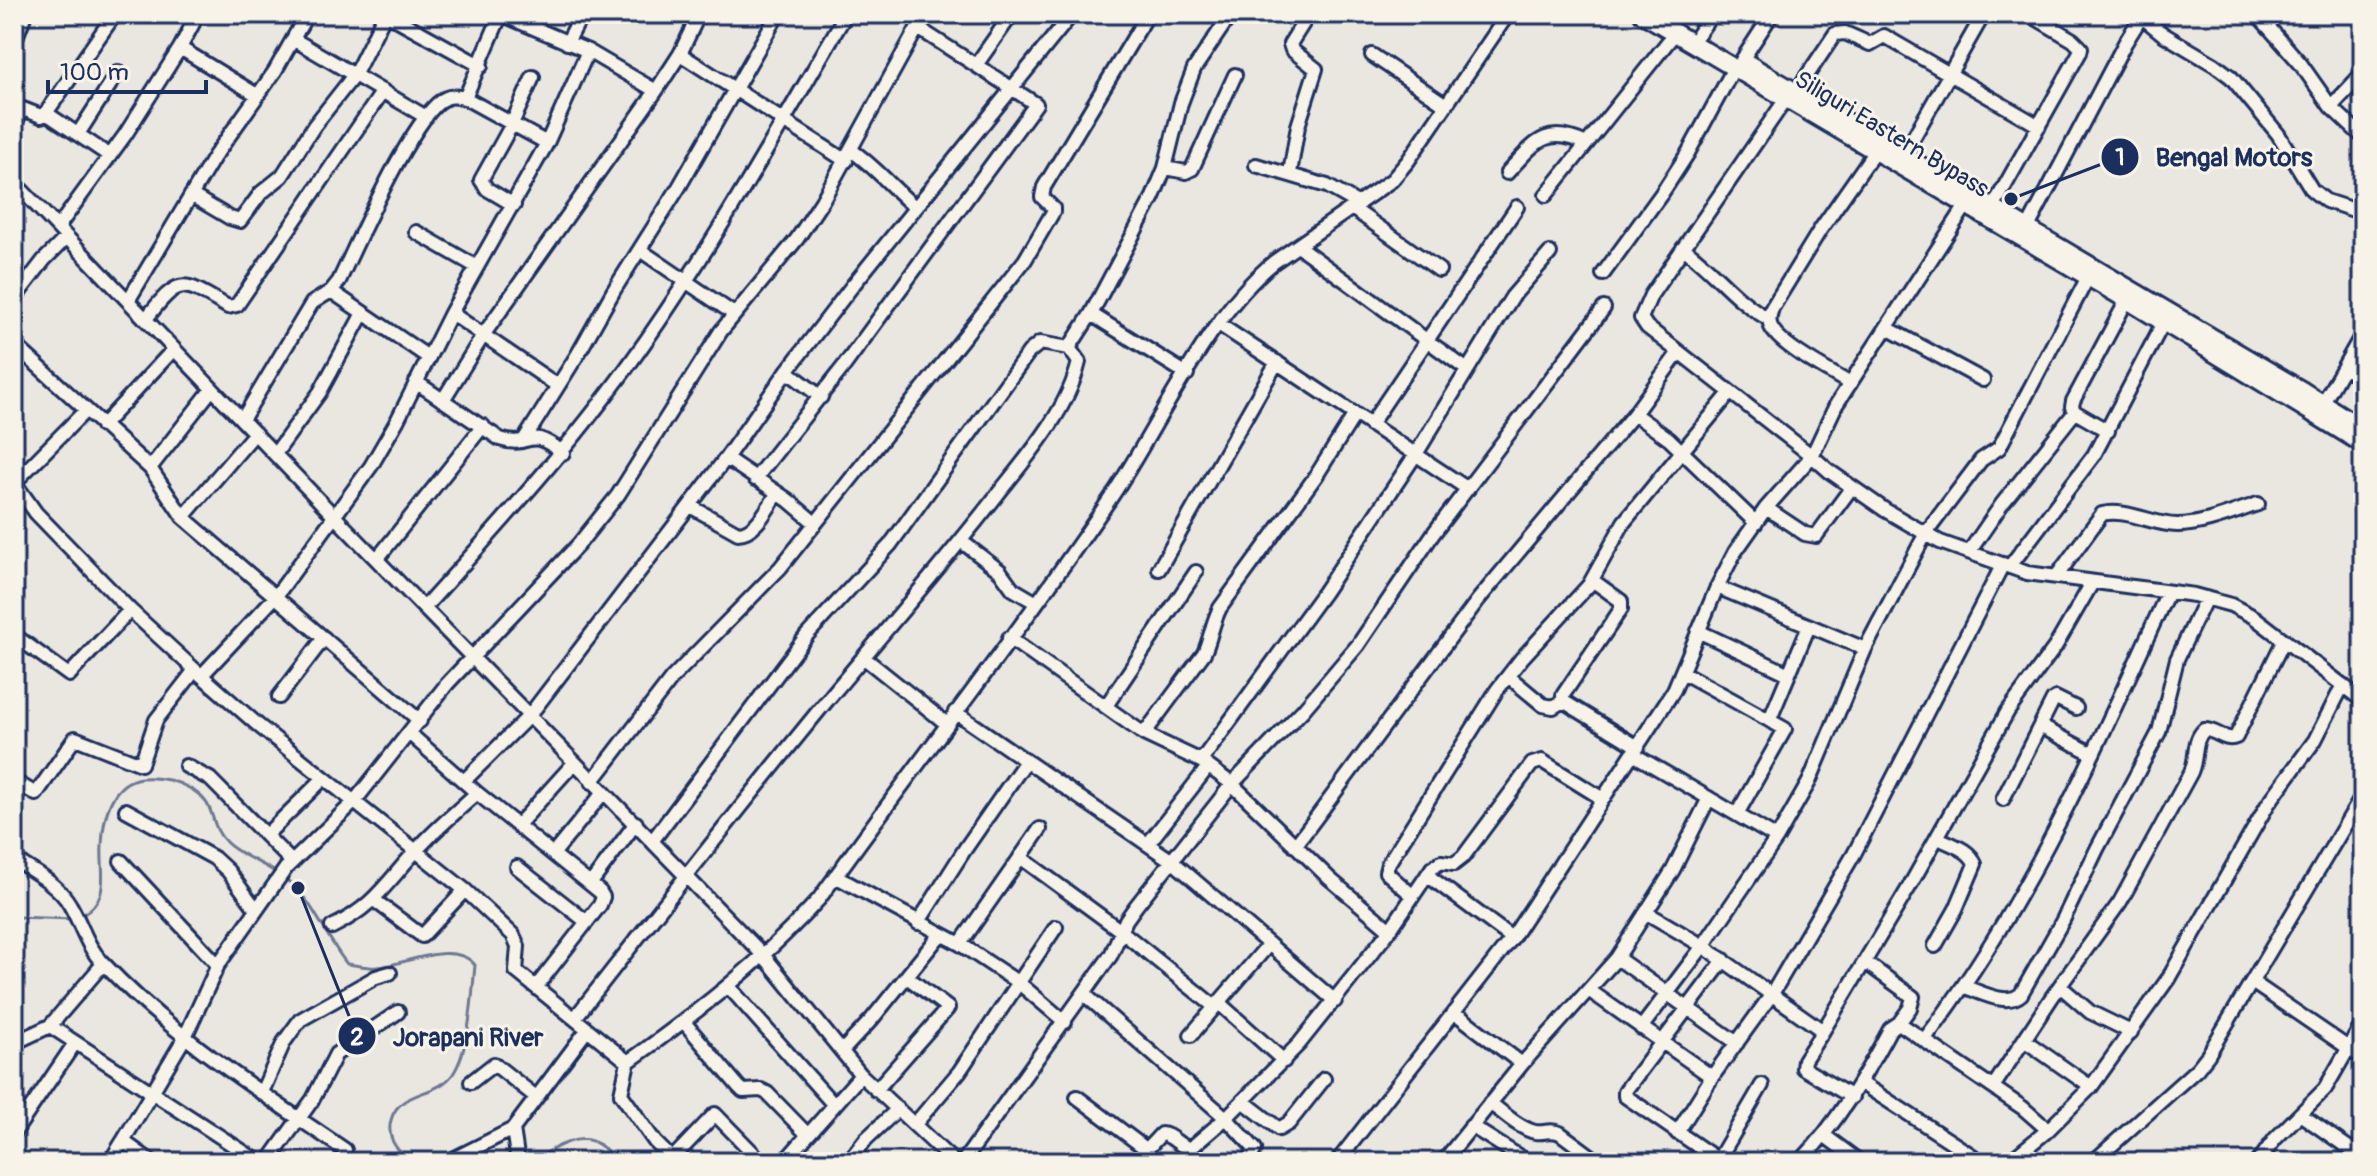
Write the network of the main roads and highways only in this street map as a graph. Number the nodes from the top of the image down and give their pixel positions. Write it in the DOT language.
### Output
graph roads {
  1 [pos="1643,14"];
  2 [pos="1665,14"];
  3 [pos="1738,64"];
  4 [pos="1791,95"];
  5 [pos="1970,200"];
  6 [pos="2025,233"];
  7 [pos="2319,409"];
  8 [pos="2363,429"];
  9 [pos="2363,444"];
  1 -- 3 [label="main road, Siliguri Eastern Bypass"];
  2 -- 3 [label="main road, Siliguri Eastern Bypass"];
  3 -- 4 [label="main road, Siliguri Eastern Bypass"];
  4 -- 5 [label="main road, Siliguri Eastern Bypass"];
  4 -- 5 [label="main road, Siliguri Eastern Bypass"];
  5 -- 6 [label="main road, Siliguri Eastern Bypass"];
  5 -- 6 [label="main road, Siliguri Eastern Bypass"];
  6 -- 7 [label="main road, Siliguri Eastern Bypass"];
  6 -- 7 [label="main road, Siliguri Eastern Bypass"];
  7 -- 8 [label="main road, Siliguri Eastern Bypass"];
  7 -- 9 [label="main road, Siliguri Eastern Bypass"];
}
